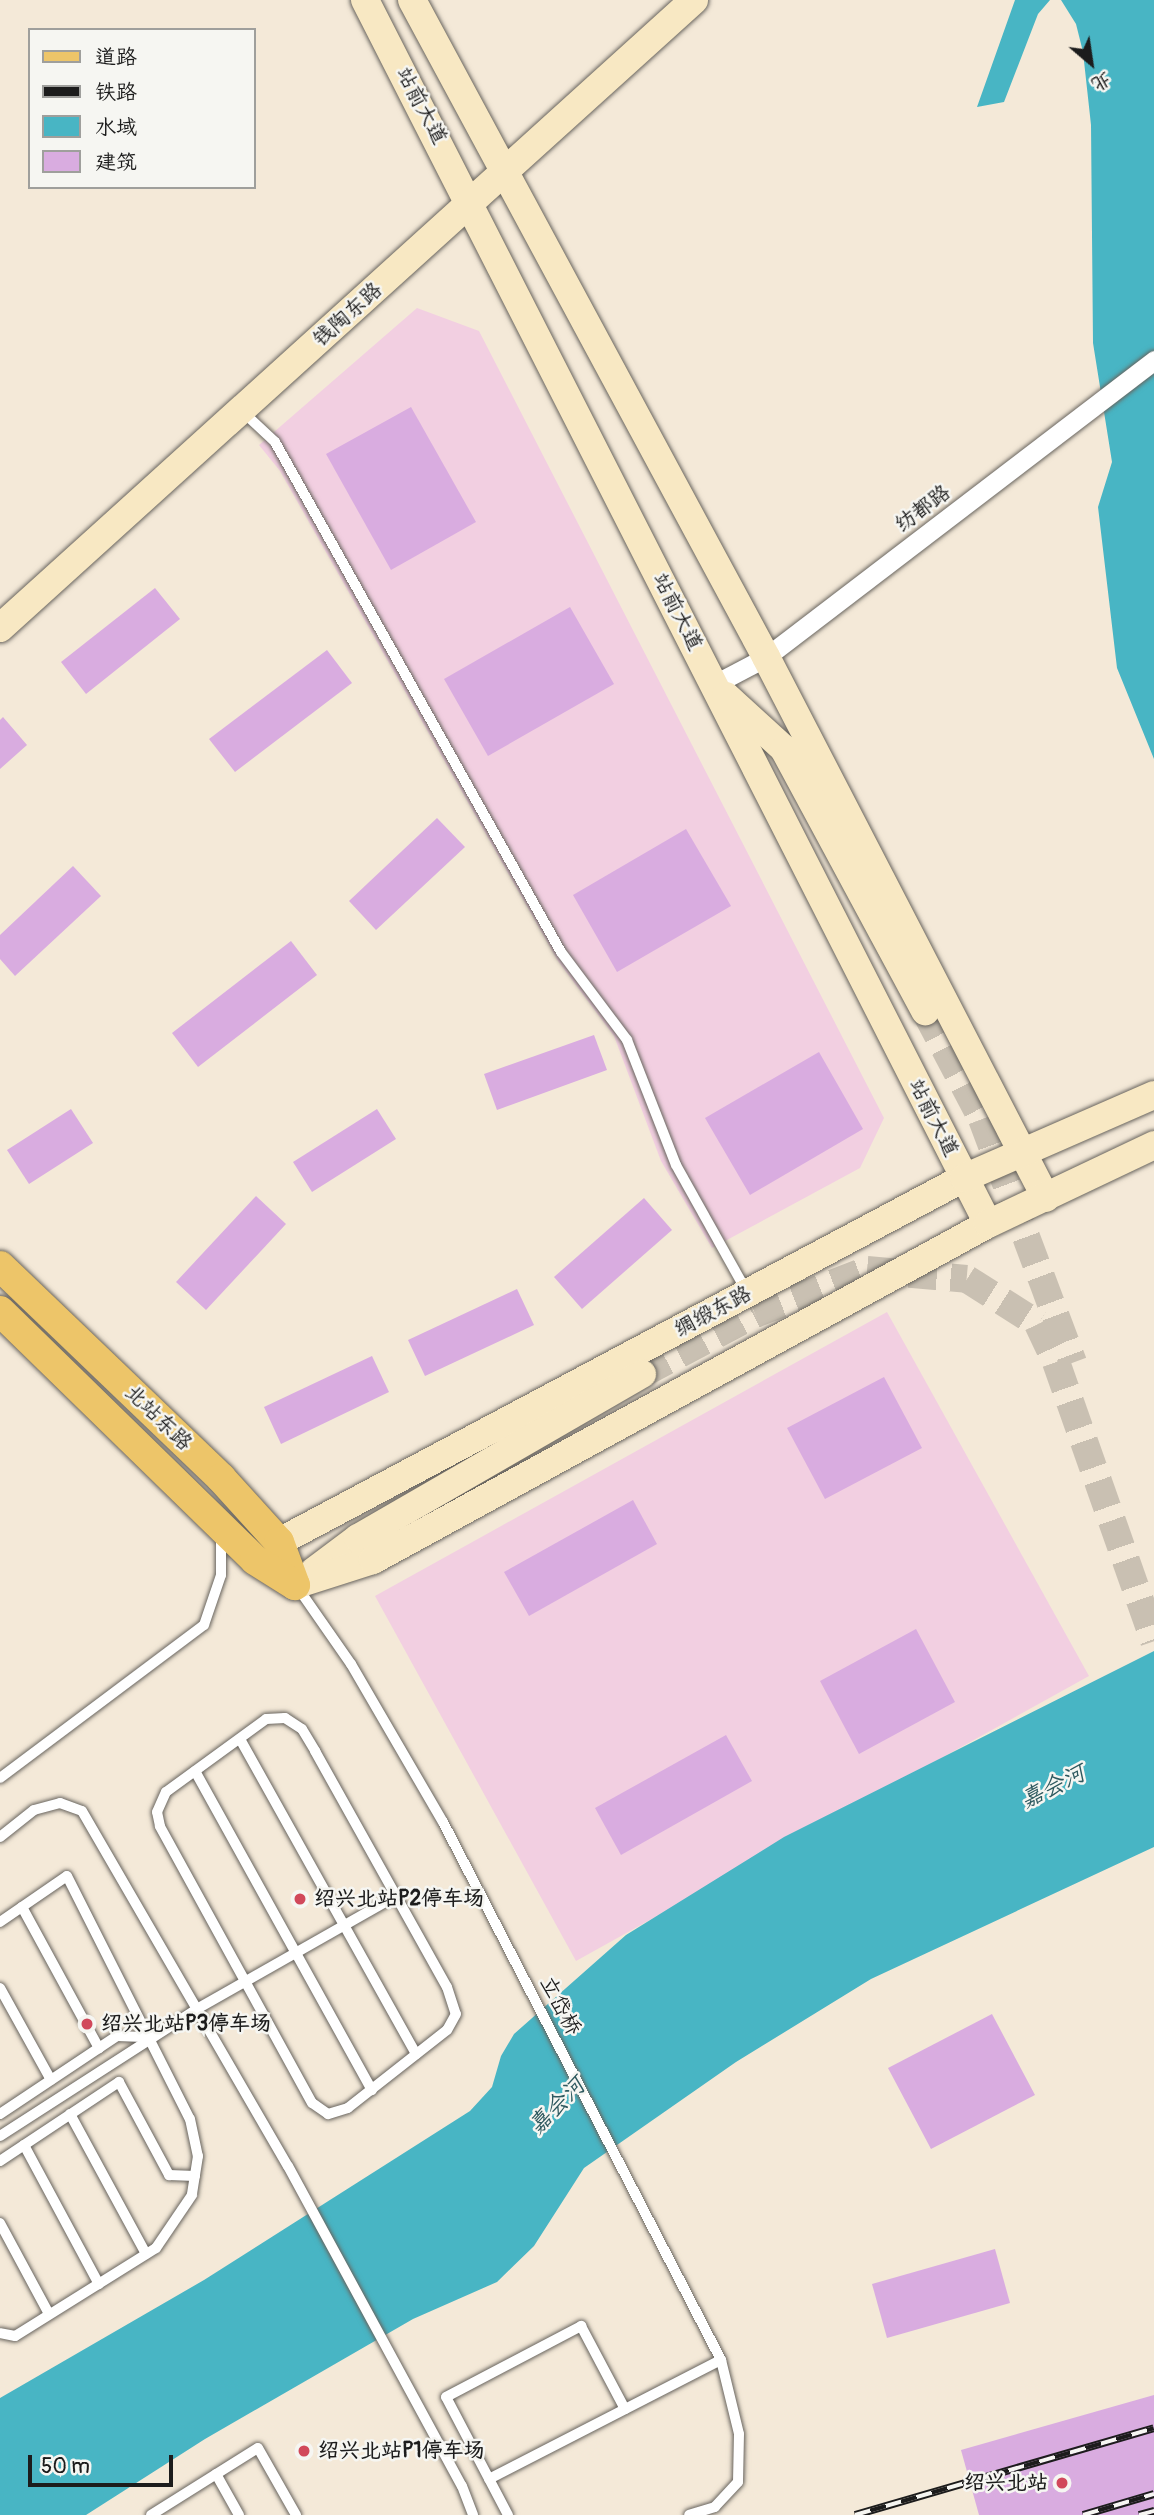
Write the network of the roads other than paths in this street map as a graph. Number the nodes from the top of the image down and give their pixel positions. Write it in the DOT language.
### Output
graph roads {
  1 [pos="365,0"];
  2 [pos="412,0"];
  3 [pos="694,0"];
  4 [pos="506,174"];
  5 [pos="472,202"];
  6 [pos="1154,360"];
  7 [pos="241,411"];
  8 [pos="0,628"];
  9 [pos="766,657"];
  10 [pos="713,685"];
  11 [pos="925,1011"];
  12 [pos="1154,1095"];
  13 [pos="1154,1145"];
  14 [pos="1023,1154"];
  15 [pos="964,1178"];
  16 [pos="1046,1198"];
  17 [pos="988,1224"];
  18 [pos="0,1266"];
  19 [pos="748,1293"];
  20 [pos="0,1311"];
  21 [pos="642,1374"];
  22 [pos="221,1524"];
  23 [pos="279,1542"];
  24 [pos="295,1585"];
  25 [pos="240,1739"];
  26 [pos="195,1771"];
  27 [pos="0,1778"];
  28 [pos="443,1822"];
  29 [pos="0,1837"];
  30 [pos="396,1896"];
  31 [pos="22,1907"];
  32 [pos="0,1922"];
  33 [pos="343,1926"];
  34 [pos="296,1952"];
  35 [pos="245,1981"];
  36 [pos="0,1987"];
  37 [pos="197,2008"];
  38 [pos="151,2037"];
  39 [pos="99,2048"];
  40 [pos="416,2054"];
  41 [pos="51,2080"];
  42 [pos="372,2090"];
  43 [pos="1,2110"];
  44 [pos="70,2114"];
  45 [pos="0,2136"];
  46 [pos="24,2145"];
  47 [pos="0,2161"];
  48 [pos="195,2176"];
  49 [pos="0,2223"];
  50 [pos="146,2254"];
  51 [pos="99,2284"];
  52 [pos="50,2314"];
  53 [pos="0,2333"];
  54 [pos="720,2361"];
  55 [pos="625,2409"];
  56 [pos="216,2474"];
  57 [pos="489,2479"];
  58 [pos="170,2503"];
  59 [pos="151,2515"];
  60 [pos="177,2515"];
  61 [pos="239,2515"];
  62 [pos="296,2515"];
  63 [pos="473,2515"];
  64 [pos="508,2515"];
  65 [pos="689,2515"];
  1 -- 5 [label="main road, 站前大道"];
  2 -- 4 [label="main road, 站前大道"];
  3 -- 4 [label="main road, 钱陶东路"];
  4 -- 5 [label="main road, 钱陶东路"];
  4 -- 9 [label="main road, 站前大道"];
  5 -- 7 [label="main road, 钱陶东路"];
  5 -- 10 [label="main road, 站前大道"];
  6 -- 9 [label="street, 纺都路"];
  7 -- 8 [label="main road, 钱陶东路"];
  7 -- 19 [label="lane"];
  9 -- 10 [label="street, 纺都路"];
  9 -- 14 [label="main road, 站前大道"];
  10 -- 11 [label="main road"];
  10 -- 15 [label="main road, 站前大道"];
  12 -- 14 [label="main road, 绸缎东路"];
  13 -- 16 [label="main road"];
  14 -- 15 [label="main road, 绸缎东路"];
  14 -- 16 [label="main road, 站前大道"];
  15 -- 17 [label="main road, 站前大道"];
  15 -- 19 [label="main road, 绸缎东路"];
  16 -- 17 [label="main road"];
  17 -- 24 [label="main road"];
  18 -- 23 [label="main road, 北站东路"];
  19 -- 23 [label="main road, 绸缎东路"];
  20 -- 22 [label="main road, 北站东路"];
  21 -- 24 [label="main road"];
  22 -- 24 [label="main road, 北站东路"];
  22 -- 27 [label="lane"];
  23 -- 24 [label="main road, 北站东路"];
  24 -- 28 [label="lane, 北站东路"];
  25 -- 26 [label="lane"];
  25 -- 30 [label="lane"];
  25 -- 33 [label="lane"];
  26 -- 34 [label="lane"];
  26 -- 35 [label="lane"];
  28 -- 54 [label="lane, 立岱桥"];
  29 -- 37 [label="lane"];
  30 -- 33 [label="lane"];
  30 -- 40 [label="lane"];
  31 -- 32 [label="lane"];
  31 -- 38 [label="lane"];
  31 -- 39 [label="lane"];
  33 -- 34 [label="lane"];
  33 -- 40 [label="lane"];
  34 -- 35 [label="lane"];
  34 -- 42 [label="lane"];
  35 -- 37 [label="lane"];
  35 -- 42 [label="lane"];
  36 -- 41 [label="lane"];
  37 -- 38 [label="lane"];
  37 -- 63 [label="lane"];
  38 -- 39 [label="lane"];
  38 -- 45 [label="lane"];
  38 -- 48 [label="lane"];
  39 -- 41 [label="lane"];
  40 -- 42 [label="lane"];
  41 -- 43 [label="lane"];
  44 -- 46 [label="lane"];
  44 -- 48 [label="lane"];
  44 -- 50 [label="lane"];
  46 -- 47 [label="lane"];
  46 -- 51 [label="lane"];
  48 -- 50 [label="lane"];
  49 -- 52 [label="lane"];
  50 -- 51 [label="lane"];
  51 -- 52 [label="lane"];
  52 -- 53 [label="lane"];
  54 -- 55 [label="lane"];
  54 -- 65 [label="lane"];
  55 -- 57 [label="lane"];
  55 -- 57 [label="lane"];
  56 -- 58 [label="lane"];
  56 -- 61 [label="lane"];
  56 -- 62 [label="lane"];
  57 -- 64 [label="lane"];
  58 -- 59 [label="lane"];
  58 -- 60 [label="lane"];
}
